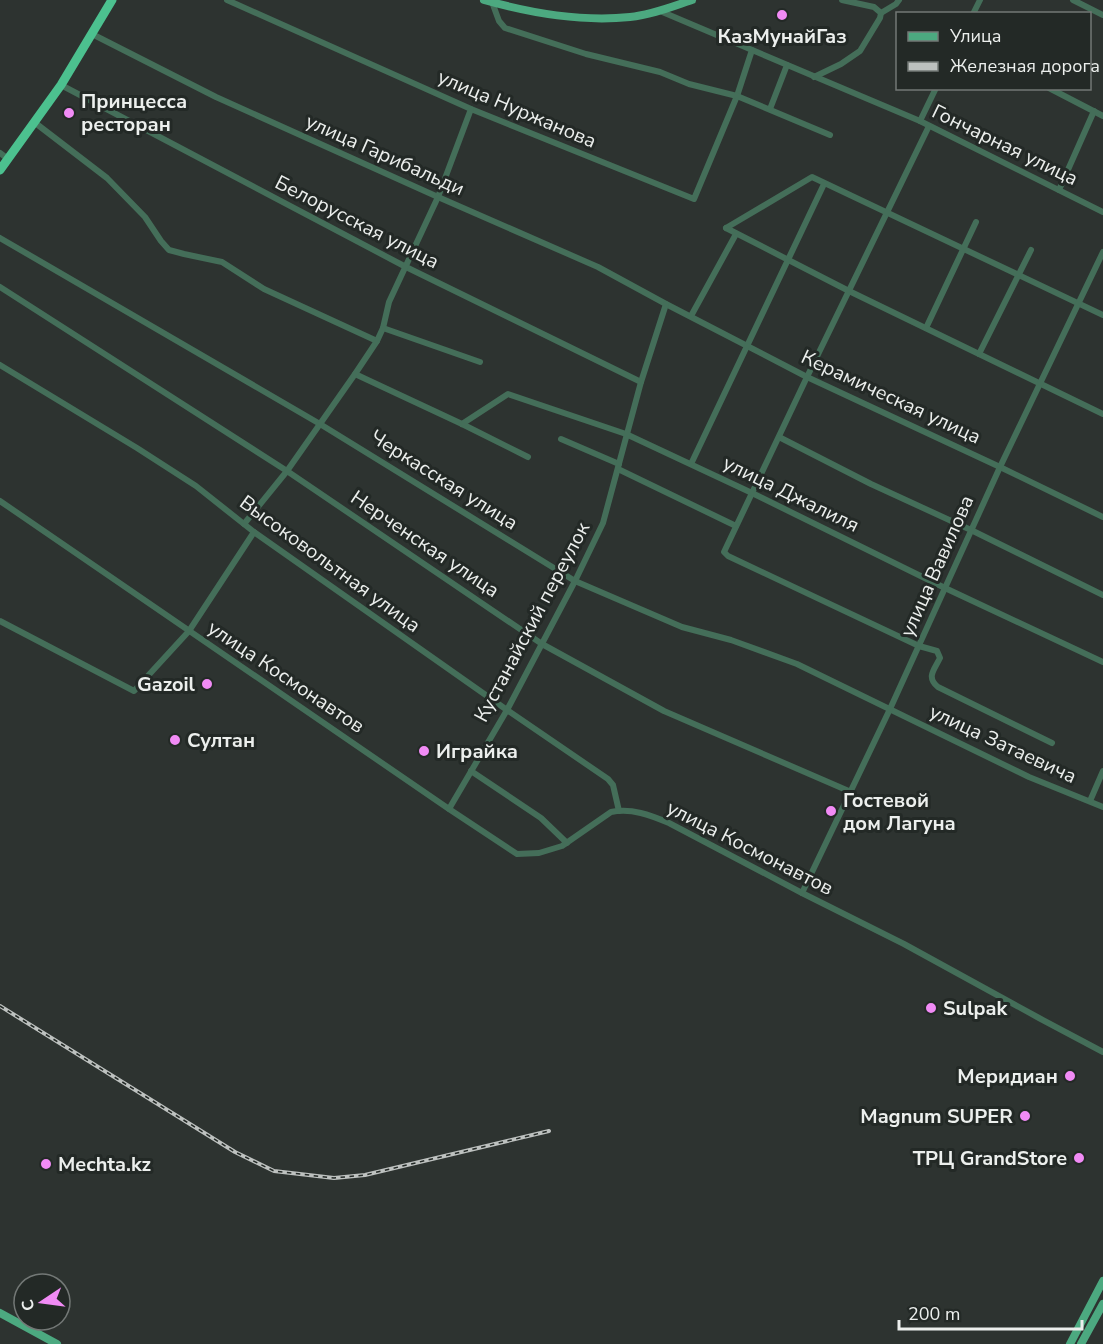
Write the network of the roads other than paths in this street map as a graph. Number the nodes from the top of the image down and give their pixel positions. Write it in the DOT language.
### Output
graph roads {
  1 [pos="112,0"];
  2 [pos="227,0"];
  3 [pos="692,0"];
  4 [pos="842,0"];
  5 [pos="899,0"];
  6 [pos="1073,0"];
  7 [pos="488,1"];
  8 [pos="660,11"];
  9 [pos="881,13"];
  10 [pos="1103,15"];
  11 [pos="92,34"];
  12 [pos="752,50"];
  13 [pos="787,65"];
  14 [pos="814,76"];
  15 [pos="61,85"];
  16 [pos="935,90"];
  17 [pos="1053,90"];
  18 [pos="737,96"];
  19 [pos="471,109"];
  20 [pos="770,109"];
  21 [pos="1094,111"];
  22 [pos="1103,116"];
  23 [pos="920,121"];
  24 [pos="34,122"];
  25 [pos="929,126"];
  26 [pos="830,135"];
  27 [pos="4,156"];
  28 [pos="0,170"];
  29 [pos="824,184"];
  30 [pos="1059,190"];
  31 [pos="438,197"];
  32 [pos="1103,212"];
  33 [pos="886,213"];
  34 [pos="976,222"];
  35 [pos="736,234"];
  36 [pos="0,238"];
  37 [pos="964,249"];
  38 [pos="1031,250"];
  39 [pos="1103,252"];
  40 [pos="789,260"];
  41 [pos="406,267"];
  42 [pos="1019,276"];
  43 [pos="0,287"];
  44 [pos="849,291"];
  45 [pos="1078,303"];
  46 [pos="666,304"];
  47 [pos="1103,315"];
  48 [pos="691,316"];
  49 [pos="383,328"];
  50 [pos="926,328"];
  51 [pos="377,341"];
  52 [pos="747,346"];
  53 [pos="979,354"];
  54 [pos="480,362"];
  55 [pos="0,365"];
  56 [pos="356,374"];
  57 [pos="807,377"];
  58 [pos="641,382"];
  59 [pos="1040,384"];
  60 [pos="1103,414"];
  61 [pos="320,424"];
  62 [pos="462,424"];
  63 [pos="627,434"];
  64 [pos="779,437"];
  65 [pos="561,439"];
  66 [pos="528,457"];
  67 [pos="691,464"];
  68 [pos="618,467"];
  69 [pos="1000,467"];
  70 [pos="287,471"];
  71 [pos="752,493"];
  72 [pos="0,501"];
  73 [pos="1103,517"];
  74 [pos="244,524"];
  75 [pos="736,526"];
  76 [pos="971,530"];
  77 [pos="254,532"];
  78 [pos="575,581"];
  79 [pos="945,588"];
  80 [pos="1103,595"];
  81 [pos="0,621"];
  82 [pos="189,631"];
  83 [pos="542,644"];
  84 [pos="919,646"];
  85 [pos="1103,662"];
  86 [pos="890,709"];
  87 [pos="507,710"];
  88 [pos="1052,743"];
  89 [pos="471,771"];
  90 [pos="1103,771"];
  91 [pos="851,792"];
  92 [pos="1090,801"];
  93 [pos="1103,807"];
  94 [pos="449,809"];
  95 [pos="619,811"];
  96 [pos="567,843"];
  97 [pos="802,893"];
  98 [pos="1103,1052"];
  99 [pos="1103,1281"];
  100 [pos="1100,1293"];
  101 [pos="1103,1305"];
  102 [pos="0,1313"];
  103 [pos="57,1344"];
  104 [pos="1070,1344"];
  105 [pos="1081,1344"];
  1 -- 11 [label="highway"];
  2 -- 19 [label="street, улица Нуржанова"];
  3 -- 8 [label="main road"];
  4 -- 9 [label="street"];
  5 -- 9 [label="street"];
  6 -- 10 [label="street"];
  7 -- 8 [label="main road"];
  7 -- 18 [label="street"];
  8 -- 12 [label="street, Гончарная улица"];
  9 -- 14 [label="street"];
  11 -- 15 [label="highway"];
  11 -- 31 [label="street, улица Гарибальди"];
  12 -- 13 [label="street, Гончарная улица"];
  12 -- 18 [label="street, улица Нуржанова"];
  13 -- 14 [label="street, Гончарная улица"];
  13 -- 20 [label="street"];
  14 -- 23 [label="street, Гончарная улица"];
  15 -- 24 [label="highway"];
  15 -- 41 [label="street, Белорусская улица"];
  16 -- 23 [label="street"];
  17 -- 21 [label="street"];
  18 -- 19 [label="street, улица Нуржанова"];
  18 -- 20 [label="street"];
  19 -- 31 [label="street"];
  20 -- 26 [label="street"];
  21 -- 22 [label="street"];
  21 -- 30 [label="street"];
  23 -- 25 [label="street, Гончарная улица"];
  24 -- 27 [label="highway"];
  24 -- 51 [label="street"];
  25 -- 30 [label="street, Гончарная улица"];
  25 -- 33 [label="street"];
  27 -- 28 [label="highway"];
  29 -- 33 [label="street"];
  29 -- 35 [label="street"];
  29 -- 40 [label="street"];
  30 -- 32 [label="street, Гончарная улица"];
  31 -- 41 [label="street"];
  31 -- 46 [label="street, улица Гарибальди"];
  33 -- 37 [label="street"];
  33 -- 44 [label="street"];
  34 -- 37 [label="street"];
  35 -- 40 [label="street"];
  35 -- 48 [label="street"];
  36 -- 61 [label="street, Черкасская улица"];
  37 -- 42 [label="street"];
  37 -- 50 [label="street"];
  38 -- 42 [label="street"];
  39 -- 45 [label="street, улица Вавилова"];
  40 -- 44 [label="street"];
  40 -- 52 [label="street"];
  41 -- 49 [label="street"];
  41 -- 58 [label="street, Белорусская улица"];
  42 -- 45 [label="street"];
  42 -- 53 [label="street"];
  43 -- 70 [label="street, Нерченская улица"];
  44 -- 50 [label="street"];
  44 -- 57 [label="street"];
  45 -- 47 [label="street"];
  45 -- 59 [label="street, улица Вавилова"];
  46 -- 48 [label="street, Керамическая улица"];
  46 -- 58 [label="street, Кустанайский переулок"];
  48 -- 52 [label="street, Керамическая улица"];
  49 -- 51 [label="street"];
  49 -- 54 [label="street"];
  50 -- 53 [label="street"];
  51 -- 56 [label="street"];
  52 -- 57 [label="street, Керамическая улица"];
  52 -- 67 [label="street"];
  53 -- 59 [label="street"];
  55 -- 74 [label="street, Высоковольтная улица"];
  56 -- 61 [label="street"];
  56 -- 62 [label="street"];
  57 -- 64 [label="street"];
  57 -- 69 [label="street, Керамическая улица"];
  58 -- 63 [label="street, Кустанайский переулок"];
  59 -- 60 [label="street"];
  59 -- 69 [label="street, улица Вавилова"];
  61 -- 70 [label="street"];
  61 -- 78 [label="street, Черкасская улица"];
  62 -- 63 [label="street, улица Джалиля"];
  62 -- 66 [label="street"];
  63 -- 67 [label="street, улица Джалиля"];
  63 -- 68 [label="street, Кустанайский переулок"];
  64 -- 71 [label="street"];
  64 -- 76 [label="street"];
  65 -- 68 [label="street"];
  67 -- 71 [label="street, улица Джалиля"];
  68 -- 75 [label="street"];
  68 -- 78 [label="street, Кустанайский переулок"];
  69 -- 73 [label="street, Керамическая улица"];
  69 -- 76 [label="street, улица Вавилова"];
  70 -- 74 [label="street"];
  70 -- 83 [label="street, Нерченская улица"];
  71 -- 75 [label="street"];
  71 -- 79 [label="street, улица Джалиля"];
  72 -- 82 [label="street, улица Космонавтов"];
  74 -- 77 [label="street, Высоковольтная улица"];
  75 -- 84 [label="street"];
  76 -- 79 [label="street, улица Вавилова"];
  76 -- 80 [label="street"];
  77 -- 82 [label="street"];
  77 -- 87 [label="street, Высоковольтная улица"];
  78 -- 83 [label="street, Кустанайский переулок"];
  78 -- 86 [label="street, Черкасская улица"];
  79 -- 84 [label="street, улица Вавилова"];
  79 -- 85 [label="street, улица Джалиля"];
  81 -- 82 [label="street"];
  82 -- 94 [label="street, улица Космонавтов"];
  83 -- 87 [label="street, Кустанайский переулок"];
  83 -- 91 [label="street, Нерченская улица"];
  84 -- 86 [label="street, улица Вавилова"];
  84 -- 88 [label="street"];
  86 -- 91 [label="street, улица Вавилова"];
  86 -- 92 [label="street, улица Затаевича"];
  87 -- 89 [label="street, Кустанайский переулок"];
  87 -- 95 [label="street, Высоковольтная улица"];
  89 -- 94 [label="street, Кустанайский переулок"];
  89 -- 96 [label="street"];
  90 -- 92 [label="street"];
  91 -- 97 [label="street, улица Вавилова"];
  92 -- 93 [label="street, улица Затаевича"];
  94 -- 96 [label="street, улица Космонавтов"];
  95 -- 96 [label="street, улица Космонавтов"];
  95 -- 97 [label="street, улица Космонавтов"];
  97 -- 98 [label="street, улица Космонавтов"];
  99 -- 100 [label="main road"];
  100 -- 104 [label="main road"];
  101 -- 105 [label="main road"];
  102 -- 103 [label="main road"];
}
